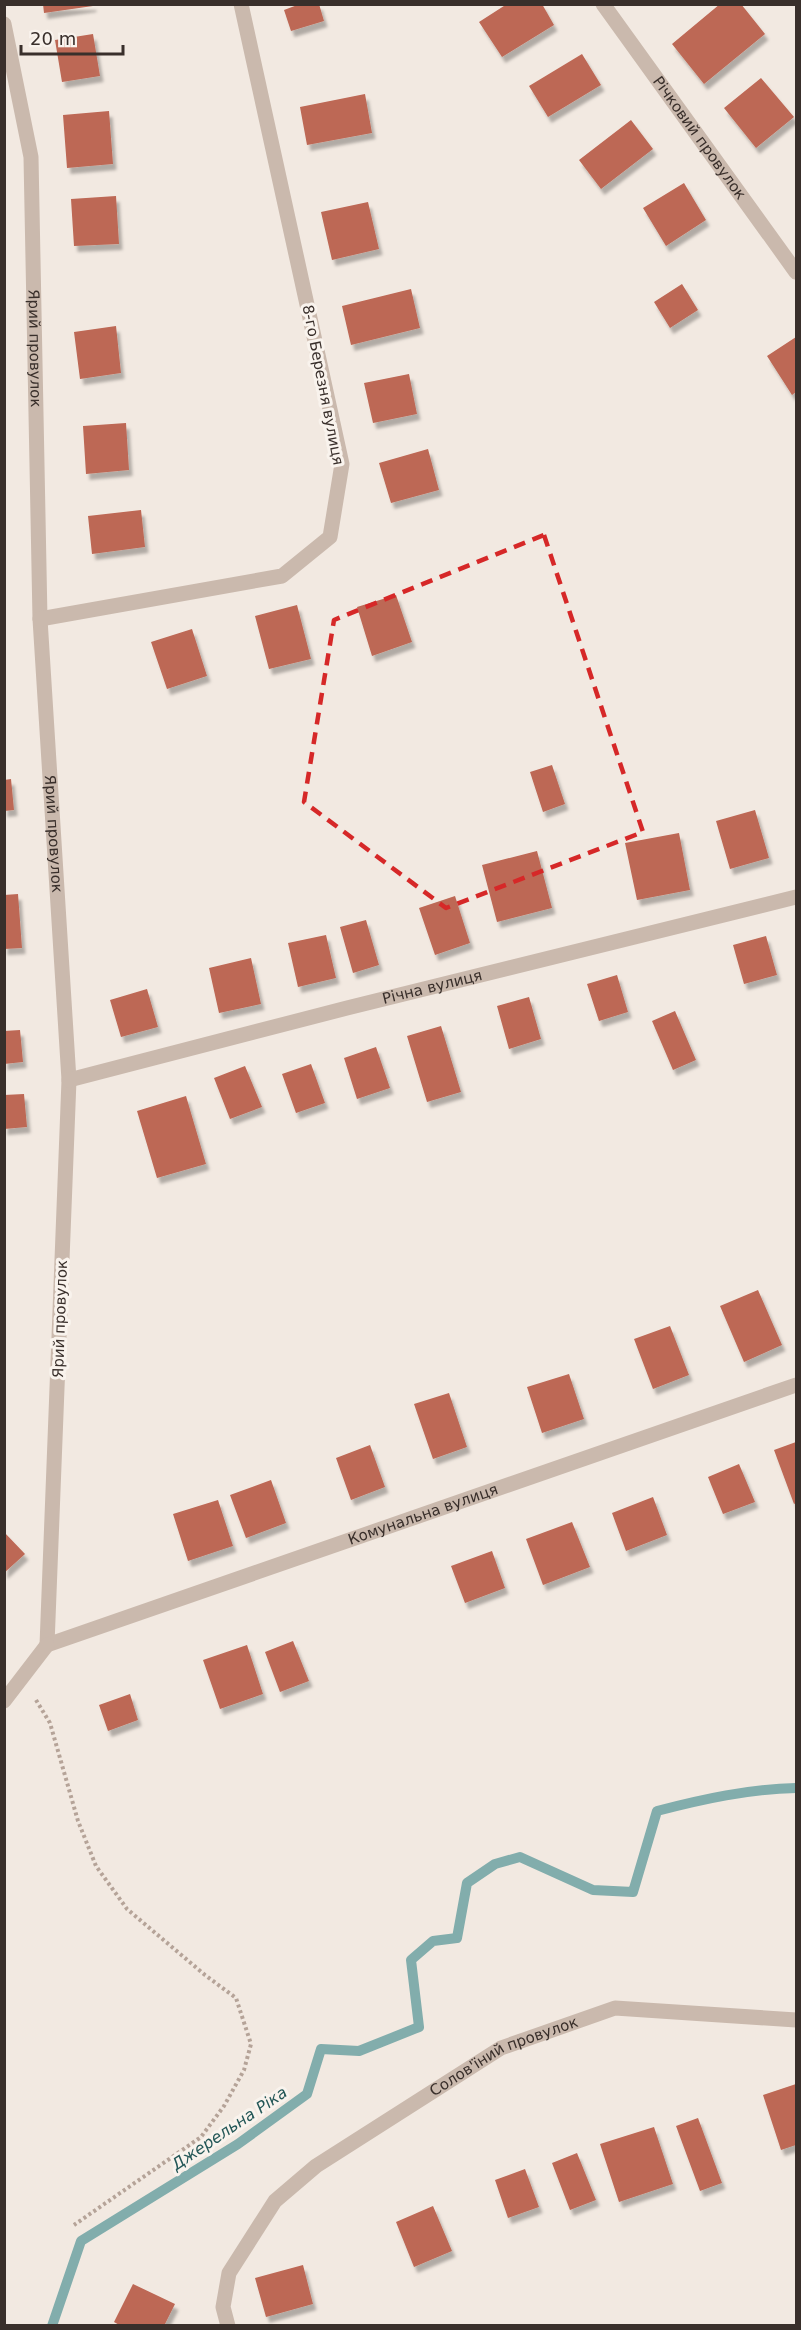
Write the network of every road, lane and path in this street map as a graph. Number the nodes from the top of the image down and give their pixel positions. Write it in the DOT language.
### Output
graph roads {
  1 [pos="241,4"];
  2 [pos="603,4"];
  3 [pos="4,24"];
  4 [pos="796,272"];
  5 [pos="40,619"];
  6 [pos="796,897"];
  7 [pos="69,1080"];
  8 [pos="796,1385"];
  9 [pos="47,1645"];
  10 [pos="23,1679"];
  11 [pos="4,1701"];
  12 [pos="796,2020"];
  13 [pos="74,2225"];
  14 [pos="228,2325"];
  1 -- 5 [label="street, 8-го Березня вулиця"];
  2 -- 4 [label="street, Річковий провулок"];
  3 -- 5 [label="street, Ярий провулок"];
  5 -- 7 [label="street, Ярий провулок"];
  6 -- 7 [label="street, Річна вулиця"];
  7 -- 9 [label="street, Ярий провулок"];
  8 -- 9 [label="street, Комунальна вулиця"];
  9 -- 10 [label="street"];
  10 -- 11 [label="street"];
  10 -- 13 [label="path"];
  12 -- 14 [label="street, Солов'їний провулок"];
}
